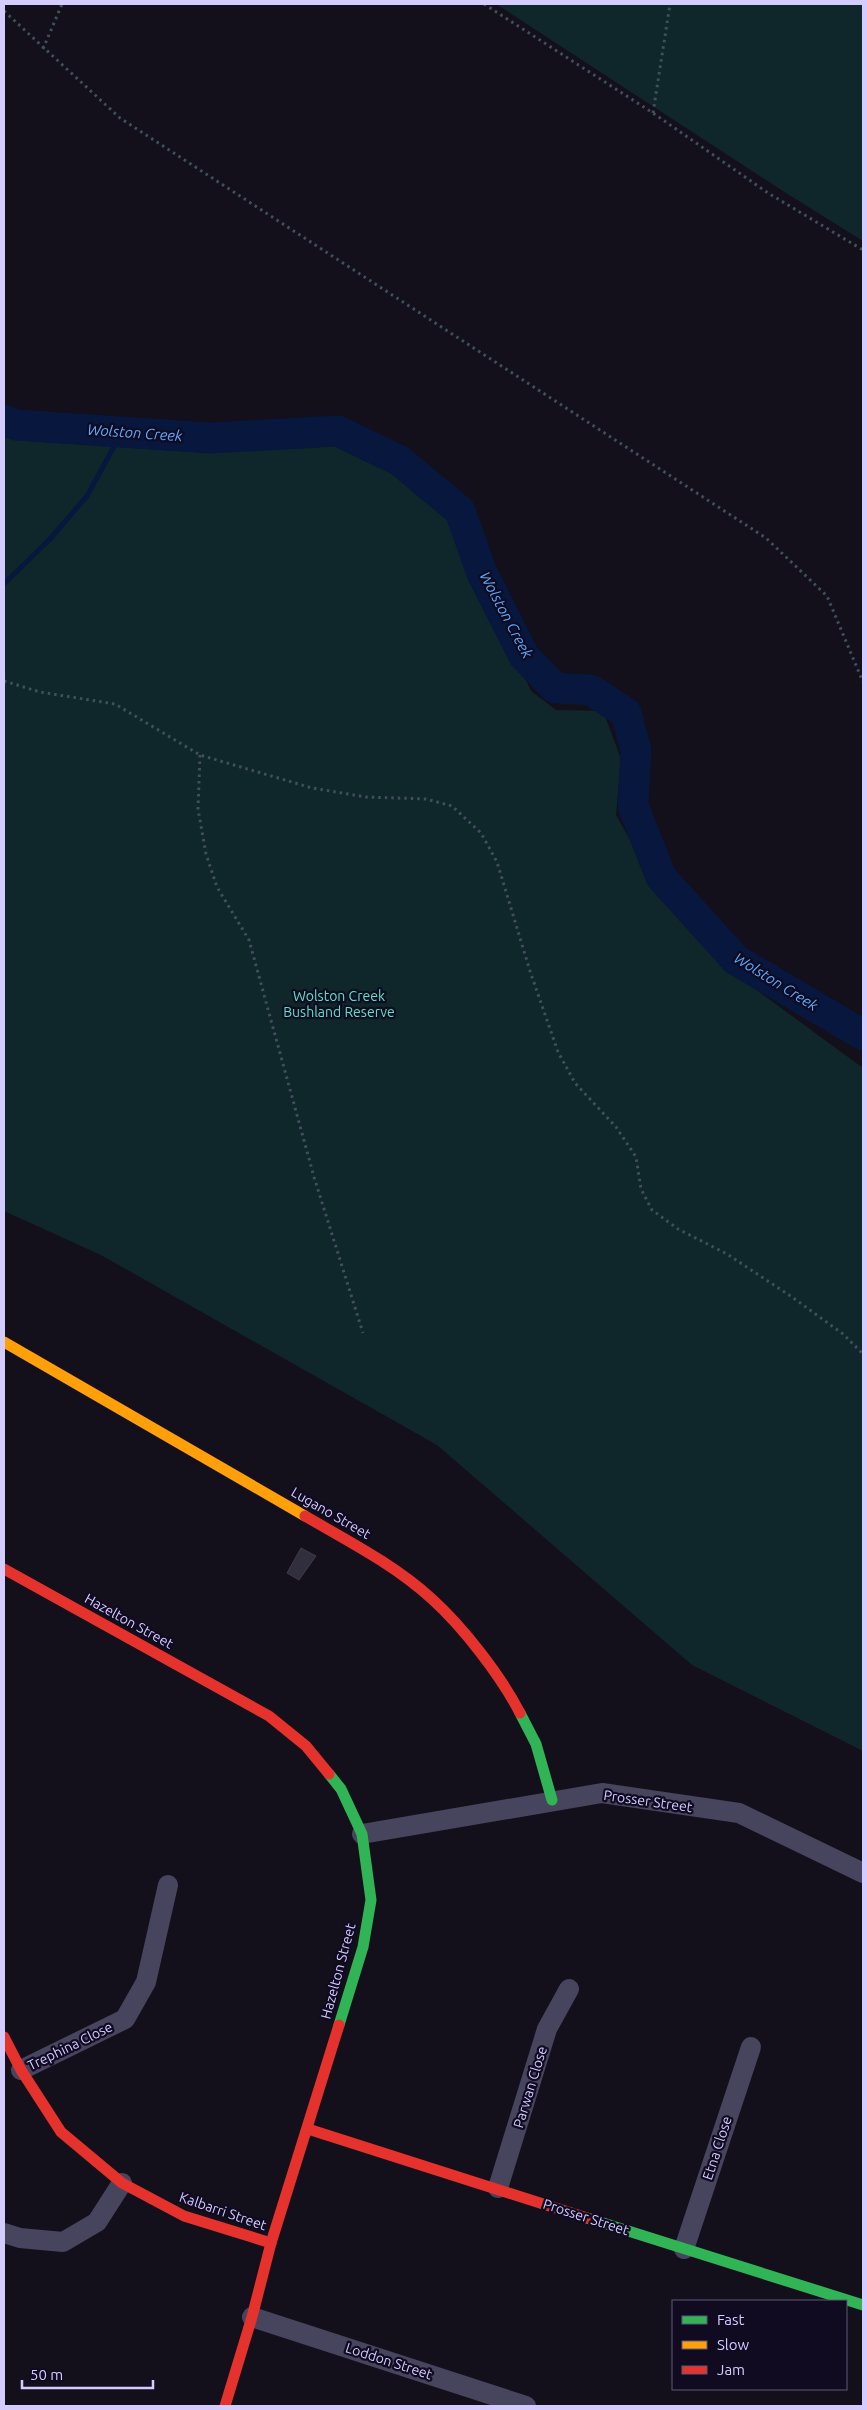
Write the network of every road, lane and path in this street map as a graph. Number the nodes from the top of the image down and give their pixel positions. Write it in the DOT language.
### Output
graph roads {
  1 [pos="62,4"];
  2 [pos="484,4"];
  3 [pos="670,4"];
  4 [pos="4,11"];
  5 [pos="43,49"];
  6 [pos="653,113"];
  7 [pos="863,250"];
  8 [pos="4,681"];
  9 [pos="863,682"];
  10 [pos="200,754"];
  11 [pos="363,1333"];
  12 [pos="4,1342"];
  13 [pos="863,1354"];
  14 [pos="4,1569"];
  15 [pos="552,1800"];
  16 [pos="362,1834"];
  17 [pos="863,1873"];
  18 [pos="168,1885"];
  19 [pos="570,1989"];
  20 [pos="4,2037"];
  21 [pos="751,2047"];
  22 [pos="21,2070"];
  23 [pos="308,2129"];
  24 [pos="122,2183"];
  25 [pos="498,2188"];
  26 [pos="4,2233"];
  27 [pos="271,2243"];
  28 [pos="684,2249"];
  29 [pos="863,2305"];
  30 [pos="252,2317"];
  31 [pos="225,2406"];
  32 [pos="526,2406"];
  1 -- 5 [label="path"];
  2 -- 6 [label="path"];
  3 -- 6 [label="path"];
  4 -- 5 [label="path"];
  5 -- 9 [label="path"];
  6 -- 7 [label="path"];
  8 -- 10 [label="path"];
  10 -- 11 [label="path"];
  10 -- 13 [label="path"];
  12 -- 15 [label="street, Lugano Street"];
  14 -- 16 [label="street, Hazelton Street"];
  15 -- 16 [label="street, Prosser Street"];
  15 -- 17 [label="street, Prosser Street"];
  16 -- 23 [label="street, Hazelton Street"];
  18 -- 22 [label="street, Trephina Close"];
  19 -- 25 [label="street, Parwan Close"];
  20 -- 22 [label="street, Kalbarri Street"];
  21 -- 28 [label="street, Etna Close"];
  22 -- 24 [label="street, Kalbarri Street"];
  23 -- 25 [label="street, Prosser Street"];
  23 -- 27 [label="street, Hazelton Street"];
  24 -- 26 [label="street"];
  24 -- 27 [label="street, Kalbarri Street"];
  25 -- 28 [label="street, Prosser Street"];
  27 -- 30 [label="street, Hazelton Street"];
  28 -- 29 [label="street, Prosser Street"];
  30 -- 31 [label="street, Hazelton Street"];
  30 -- 32 [label="street, Loddon Street"];
}
